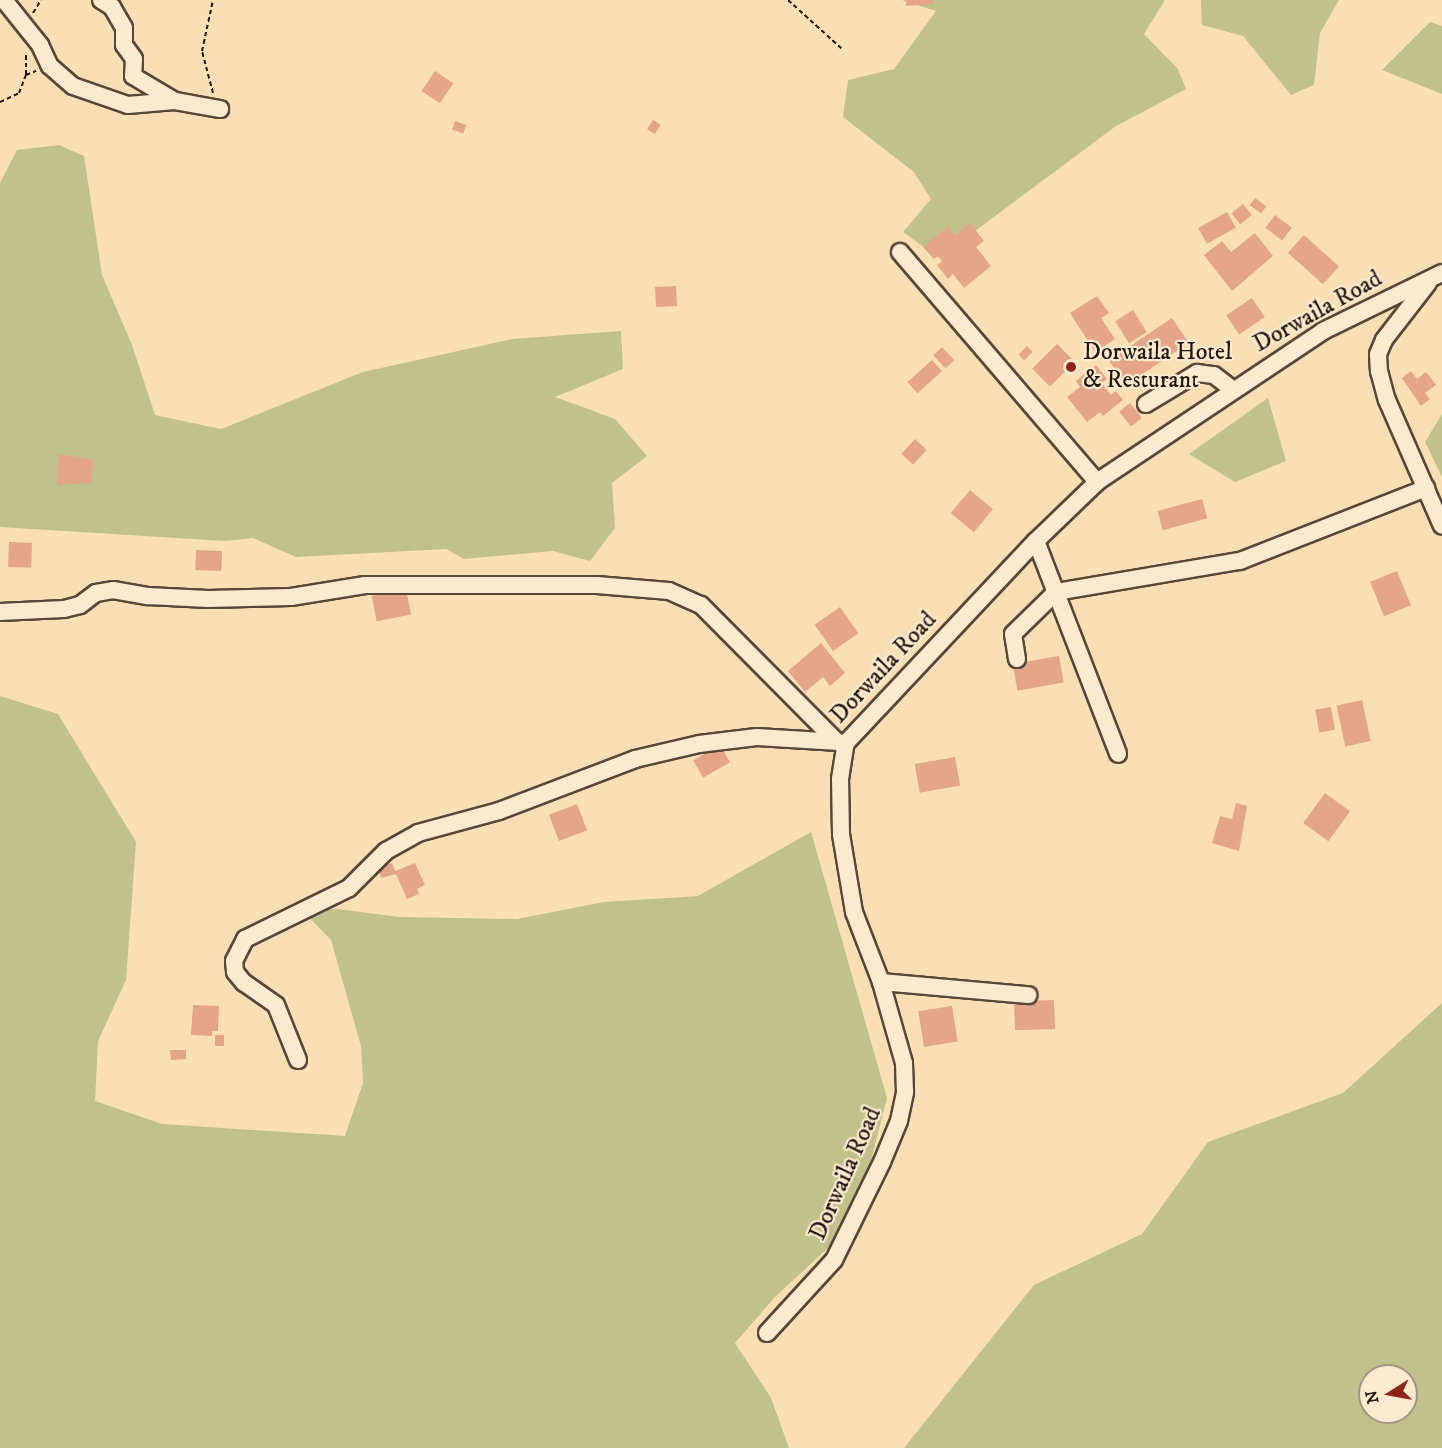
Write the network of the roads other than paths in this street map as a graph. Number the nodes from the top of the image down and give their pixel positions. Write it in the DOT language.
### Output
graph roads {
  1 [pos="4,0"];
  2 [pos="101,0"];
  3 [pos="175,101"];
  4 [pos="220,109"];
  5 [pos="900,252"];
  6 [pos="1437,276"];
  7 [pos="1232,389"];
  8 [pos="1146,404"];
  9 [pos="1097,483"];
  10 [pos="1426,488"];
  11 [pos="1442,526"];
  12 [pos="1036,541"];
  13 [pos="1056,592"];
  14 [pos="0,612"];
  15 [pos="1017,659"];
  16 [pos="841,742"];
  17 [pos="1118,754"];
  18 [pos="881,982"];
  19 [pos="1028,995"];
  20 [pos="298,1060"];
  21 [pos="767,1333"];
  1 -- 3 [label="street"];
  2 -- 3 [label="street"];
  3 -- 4 [label="street"];
  5 -- 9 [label="street"];
  6 -- 7 [label="street, Dorwaila Road"];
  6 -- 10 [label="street"];
  7 -- 8 [label="street"];
  7 -- 9 [label="street, Dorwaila Road"];
  9 -- 12 [label="street, Dorwaila Road"];
  10 -- 11 [label="street"];
  10 -- 13 [label="street"];
  12 -- 13 [label="street"];
  12 -- 16 [label="street, Dorwaila Road"];
  13 -- 15 [label="street"];
  13 -- 17 [label="street"];
  14 -- 16 [label="street"];
  16 -- 18 [label="street, Dorwaila Road"];
  16 -- 20 [label="street"];
  18 -- 19 [label="street"];
  18 -- 21 [label="street, Dorwaila Road"];
}
